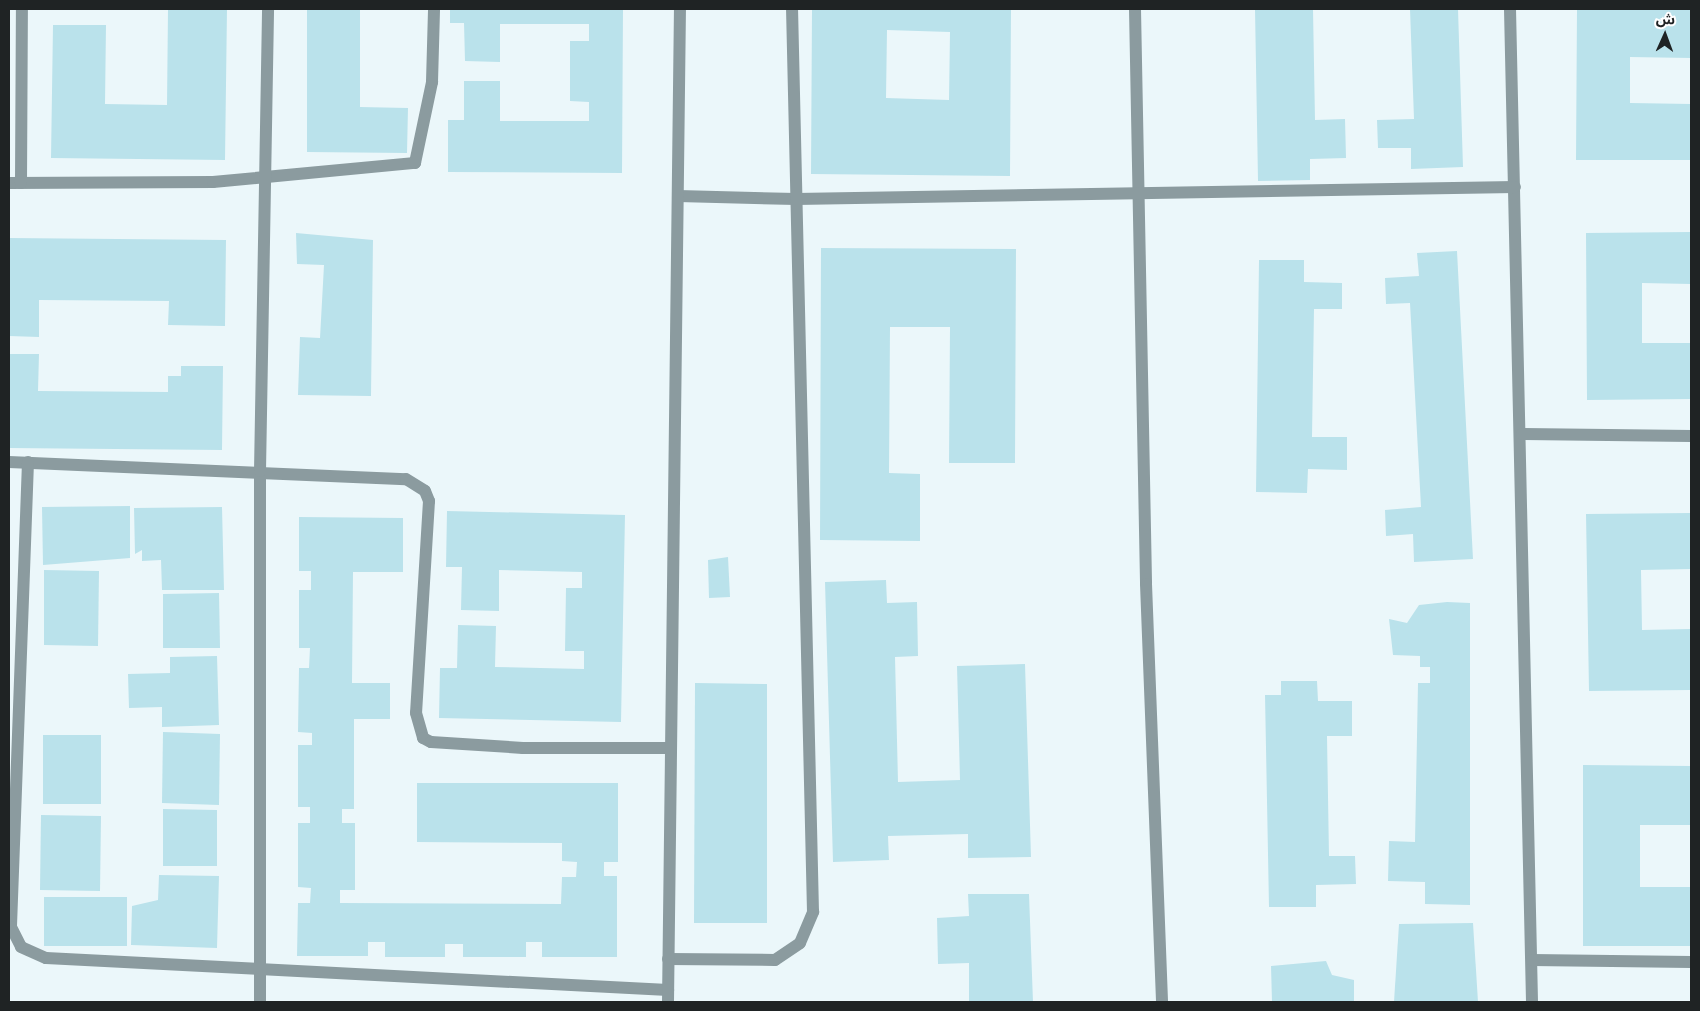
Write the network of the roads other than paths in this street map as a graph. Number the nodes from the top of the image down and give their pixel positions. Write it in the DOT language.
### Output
graph roads {
  1 [pos="22,9"];
  2 [pos="268,9"];
  3 [pos="434,9"];
  4 [pos="680,9"];
  5 [pos="792,9"];
  6 [pos="1136,9"];
  7 [pos="1510,9"];
  8 [pos="266,176"];
  9 [pos="15,183"];
  10 [pos="1515,187"];
  11 [pos="1137,192"];
  12 [pos="678,196"];
  13 [pos="796,199"];
  14 [pos="1522,434"];
  15 [pos="1691,436"];
  16 [pos="9,462"];
  17 [pos="28,462"];
  18 [pos="260,471"];
  19 [pos="671,748"];
  20 [pos="668,959"];
  21 [pos="1532,960"];
  22 [pos="1691,962"];
  23 [pos="261,972"];
  24 [pos="668,996"];
  25 [pos="260,1002"];
  26 [pos="1162,1002"];
  27 [pos="1532,1002"];
  1 -- 9 [label="street"];
  2 -- 8 [label="street"];
  3 -- 8 [label="street"];
  4 -- 12 [label="street"];
  5 -- 13 [label="street"];
  6 -- 11 [label="street"];
  7 -- 10 [label="street"];
  8 -- 9 [label="street"];
  8 -- 18 [label="street"];
  10 -- 11 [label="street"];
  10 -- 14 [label="street"];
  11 -- 13 [label="street"];
  11 -- 26 [label="street"];
  12 -- 13 [label="street"];
  12 -- 19 [label="street"];
  13 -- 20 [label="street"];
  14 -- 15 [label="street"];
  14 -- 21 [label="street"];
  16 -- 17 [label="street"];
  17 -- 18 [label="street"];
  17 -- 23 [label="street"];
  18 -- 19 [label="street"];
  18 -- 23 [label="street"];
  19 -- 20 [label="street"];
  20 -- 24 [label="street"];
  21 -- 22 [label="street"];
  21 -- 27 [label="street"];
  23 -- 24 [label="street"];
  23 -- 25 [label="street"];
}
